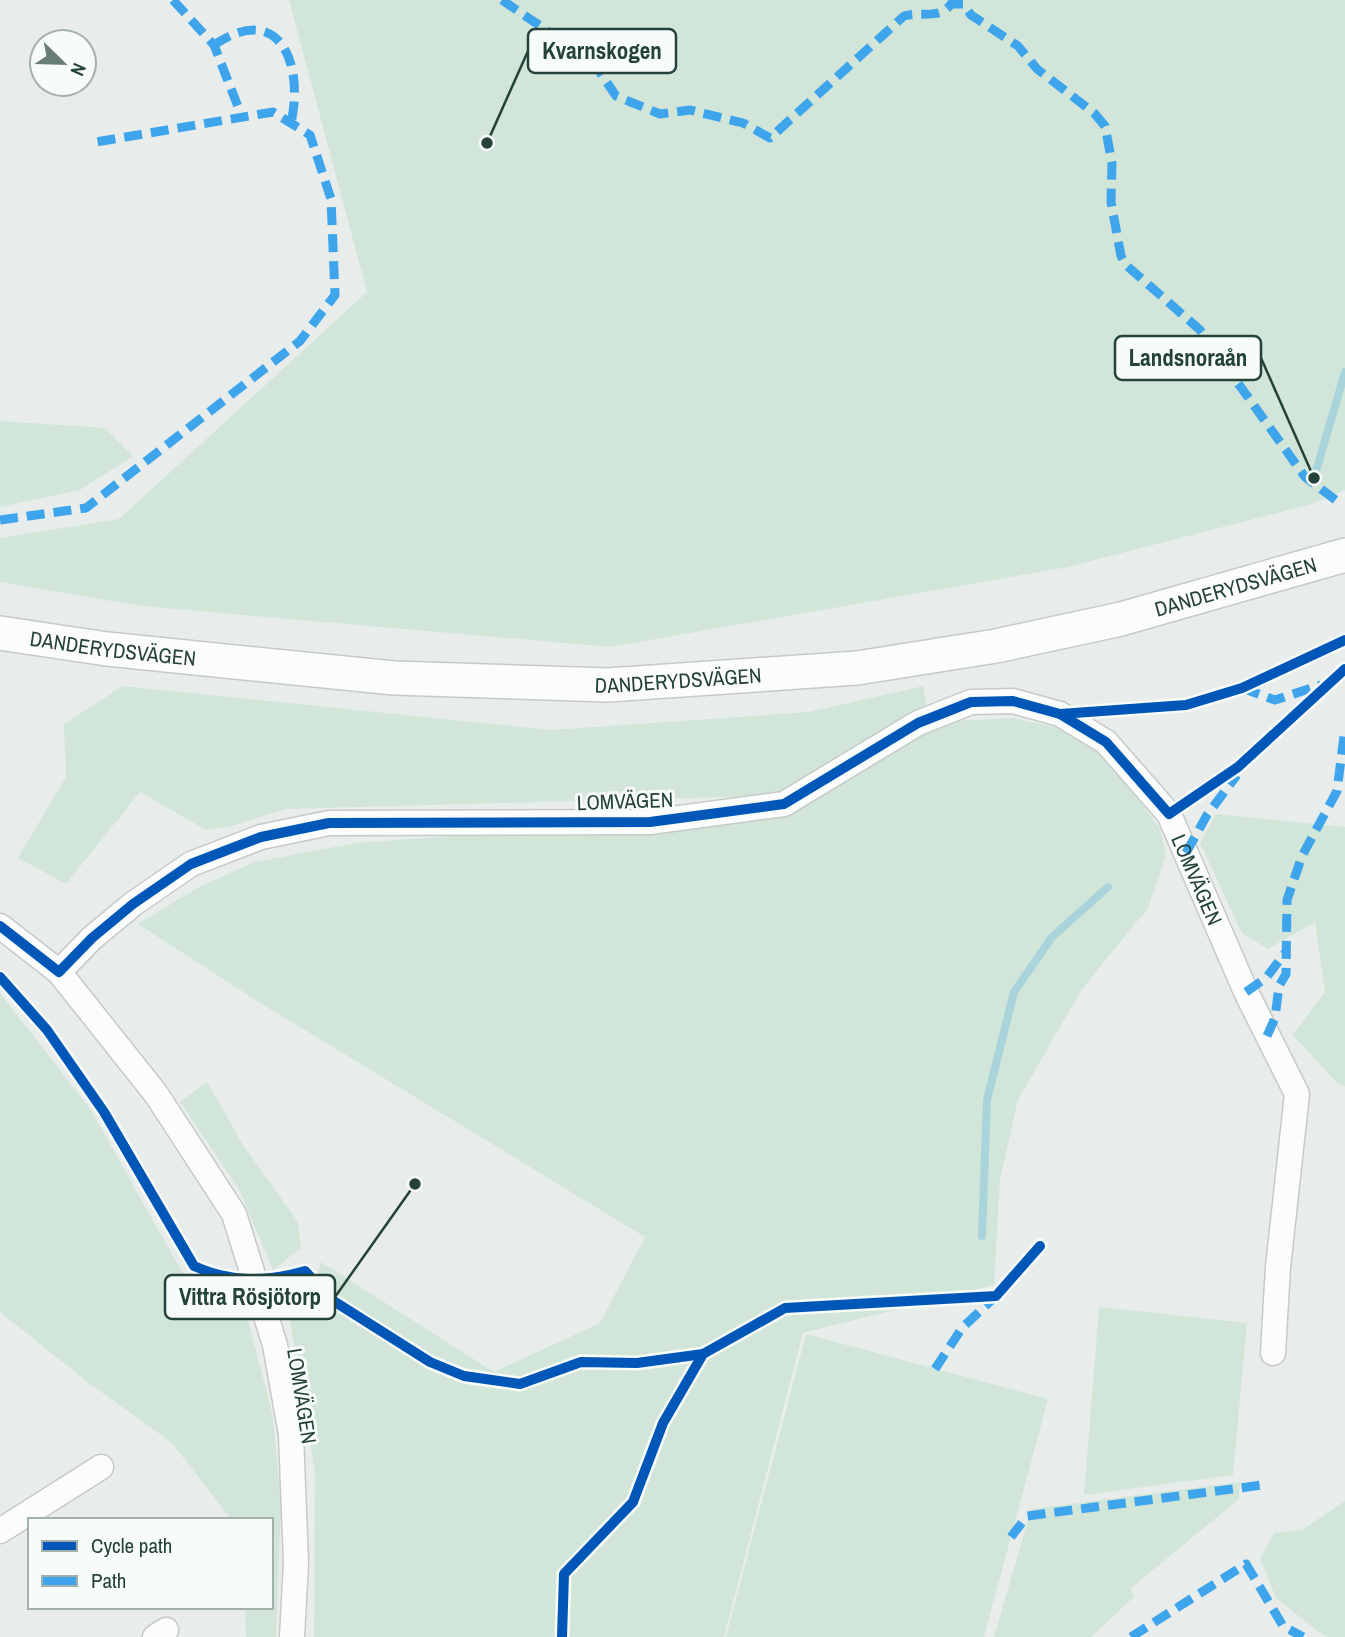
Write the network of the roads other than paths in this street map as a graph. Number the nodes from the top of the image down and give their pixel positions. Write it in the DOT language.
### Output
graph roads {
  1 [pos="1345,555"];
  2 [pos="0,633"];
  3 [pos="0,926"];
  4 [pos="59,972"];
  5 [pos="1273,1353"];
  6 [pos="101,1467"];
  7 [pos="0,1531"];
  8 [pos="292,1637"];
  1 -- 2 [label="main road, DANDERYDSVÄGEN"];
  3 -- 4 [label="street, LOMVÄGEN"];
  4 -- 5 [label="street, LOMVÄGEN"];
  4 -- 8 [label="street, LOMVÄGEN"];
  6 -- 7 [label="street"];
}
